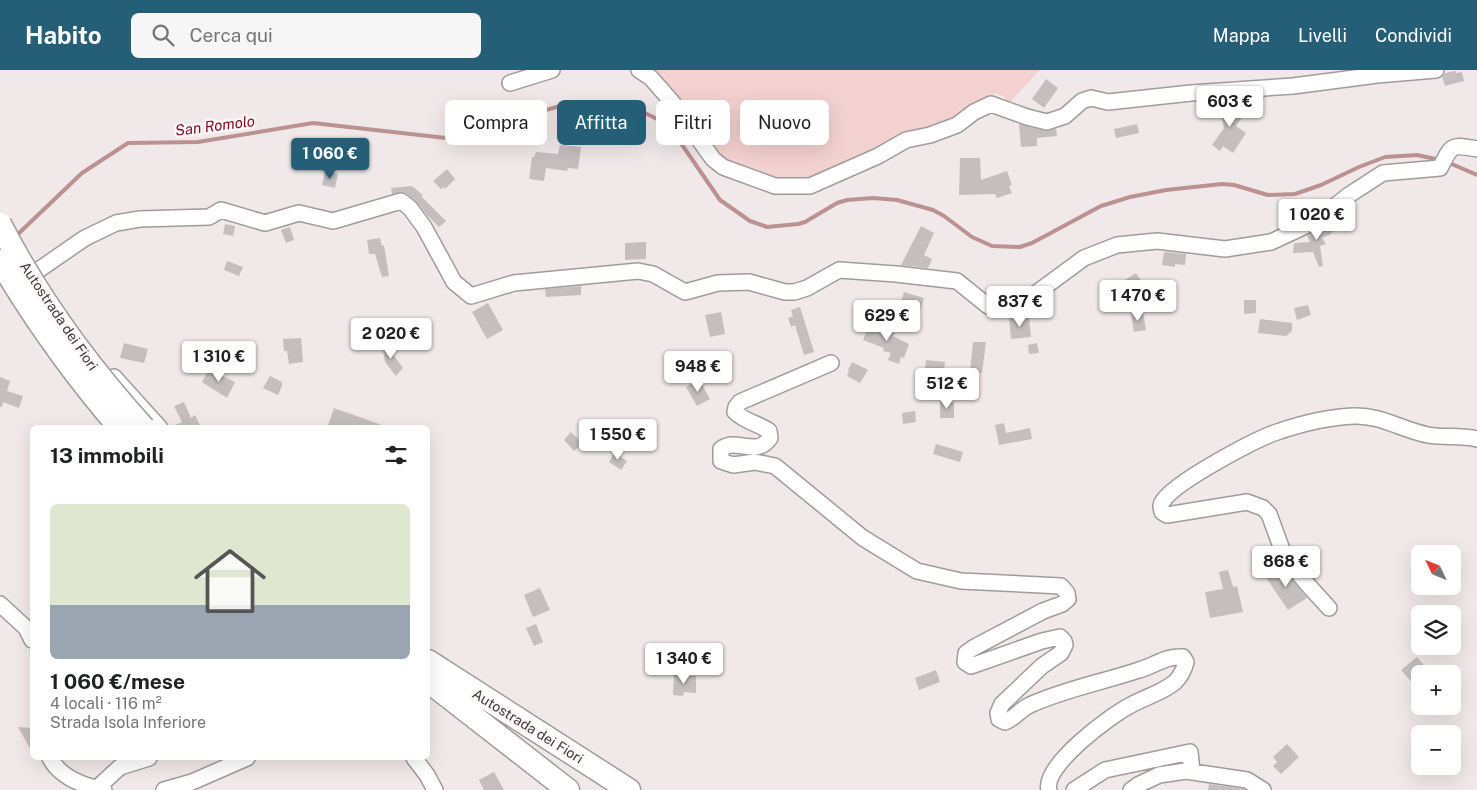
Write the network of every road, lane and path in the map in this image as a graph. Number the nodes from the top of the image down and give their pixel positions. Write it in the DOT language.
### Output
graph roads {
  1 [pos="552,70"];
  2 [pos="639,70"];
  3 [pos="1436,70"];
  4 [pos="510,83"];
  5 [pos="1477,149"];
  6 [pos="0,224"];
  7 [pos="0,261"];
  8 [pos="40,269"];
  9 [pos="0,282"];
  10 [pos="831,363"];
  11 [pos="117,425"];
  12 [pos="141,425"];
  13 [pos="157,425"];
  14 [pos="1477,439"];
  15 [pos="0,604"];
  16 [pos="1328,608"];
  17 [pos="30,636"];
  18 [pos="430,662"];
  19 [pos="430,682"];
  20 [pos="52,760"];
  21 [pos="143,760"];
  22 [pos="242,760"];
  23 [pos="416,760"];
  24 [pos="1192,772"];
  25 [pos="100,789"];
  26 [pos="164,790"];
  27 [pos="435,790"];
  28 [pos="568,790"];
  29 [pos="629,790"];
  30 [pos="1049,790"];
  31 [pos="1074,790"];
  32 [pos="1131,790"];
  33 [pos="1263,790"];
  1 -- 4 [label="street"];
  2 -- 3 [label="street"];
  5 -- 8 [label="street"];
  6 -- 12 [label="highway, Autostrada dei Fiori, bridge"];
  7 -- 11 [label="highway, Autostrada dei Fiori, bridge"];
  8 -- 9 [label="street"];
  8 -- 13 [label="street"];
  10 -- 30 [label="street"];
  14 -- 16 [label="street"];
  15 -- 17 [label="street"];
  18 -- 29 [label="highway, Autostrada dei Fiori"];
  19 -- 28 [label="highway, Autostrada dei Fiori"];
  20 -- 25 [label="street"];
  21 -- 25 [label="street"];
  22 -- 26 [label="street"];
  23 -- 27 [label="street"];
  24 -- 31 [label="street"];
  24 -- 32 [label="street"];
  24 -- 33 [label="street"];
}
